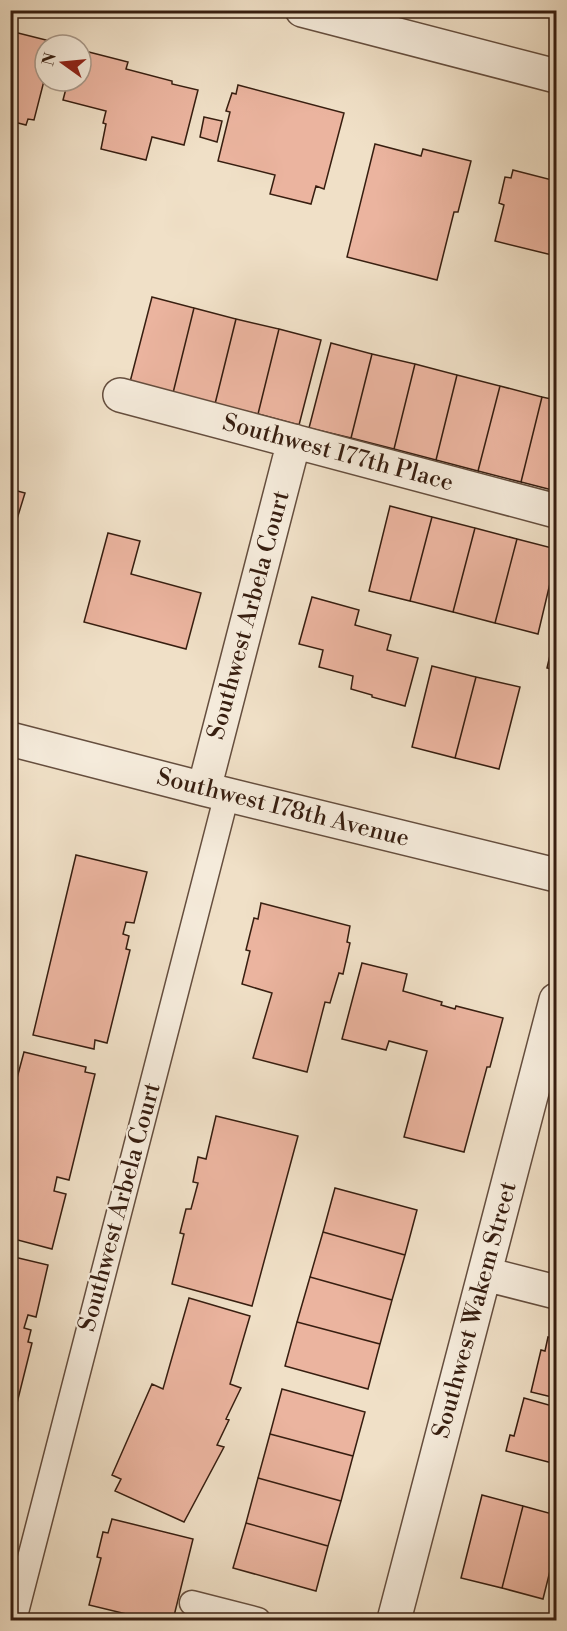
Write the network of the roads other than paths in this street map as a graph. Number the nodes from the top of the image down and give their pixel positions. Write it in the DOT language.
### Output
graph roads {
  1 [pos="302,10"];
  2 [pos="556,76"];
  3 [pos="120,395"];
  4 [pos="294,441"];
  5 [pos="556,511"];
  6 [pos="10,739"];
  7 [pos="216,791"];
  8 [pos="556,875"];
  9 [pos="556,1000"];
  10 [pos="484,1274"];
  11 [pos="556,1292"];
  12 [pos="192,1603"];
  13 [pos="14,1620"];
  14 [pos="258,1620"];
  15 [pos="394,1620"];
  1 -- 2 [label="street"];
  3 -- 4 [label="street, Southwest 177th Place"];
  4 -- 5 [label="street, Southwest 177th Place"];
  4 -- 7 [label="street, Southwest Arbela Court"];
  6 -- 7 [label="street, Southwest 178th Avenue"];
  7 -- 8 [label="street, Southwest 178th Avenue"];
  7 -- 13 [label="lane, Southwest Arbela Court"];
  9 -- 10 [label="street, Southwest Wakem Street"];
  10 -- 11 [label="street"];
  10 -- 15 [label="street, Southwest Wakem Street"];
  12 -- 14 [label="lane"];
}
